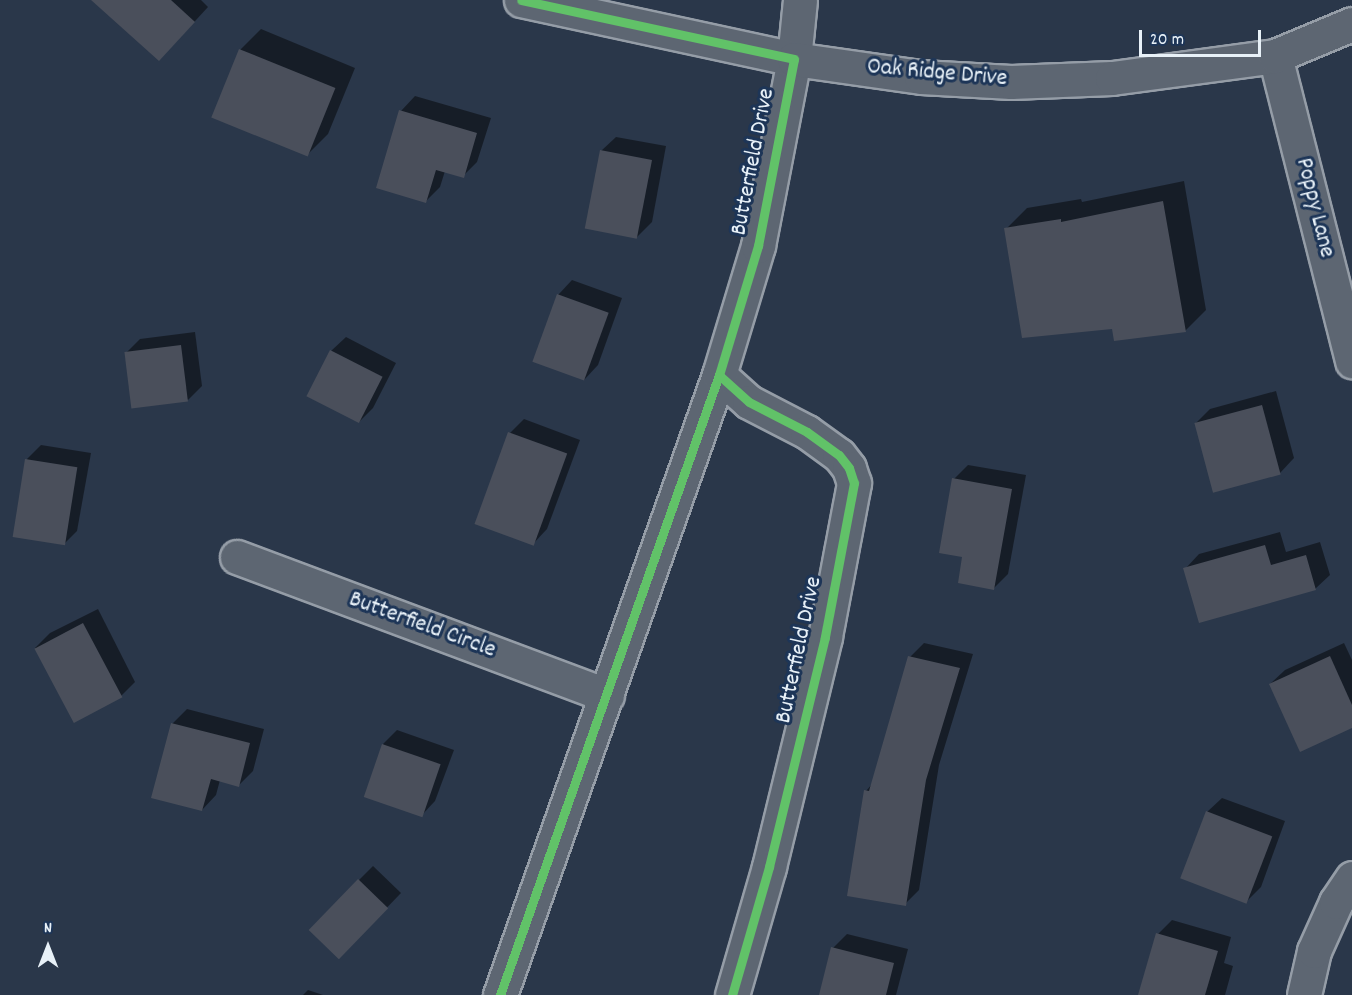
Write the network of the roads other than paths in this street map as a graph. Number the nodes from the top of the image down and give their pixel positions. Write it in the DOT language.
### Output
graph roads {
  1 [pos="521,0"];
  2 [pos="800,0"];
  3 [pos="1352,24"];
  4 [pos="1275,56"];
  5 [pos="794,59"];
  6 [pos="1352,361"];
  7 [pos="719,375"];
  8 [pos="237,557"];
  9 [pos="608,695"];
  10 [pos="1352,878"];
  11 [pos="500,995"];
  12 [pos="732,995"];
  13 [pos="1304,995"];
  1 -- 5 [label="street, Oak Ridge Drive"];
  2 -- 5 [label="street, Butterfield Drive"];
  3 -- 4 [label="street, Oak Ridge Drive"];
  4 -- 5 [label="street, Oak Ridge Drive"];
  4 -- 6 [label="street, Poppy Lane"];
  5 -- 7 [label="street, Butterfield Drive"];
  7 -- 9 [label="street, Butterfield Drive"];
  7 -- 12 [label="street, Butterfield Drive"];
  8 -- 9 [label="street, Butterfield Circle"];
  9 -- 11 [label="street, Butterfield Drive"];
  10 -- 13 [label="street"];
}
